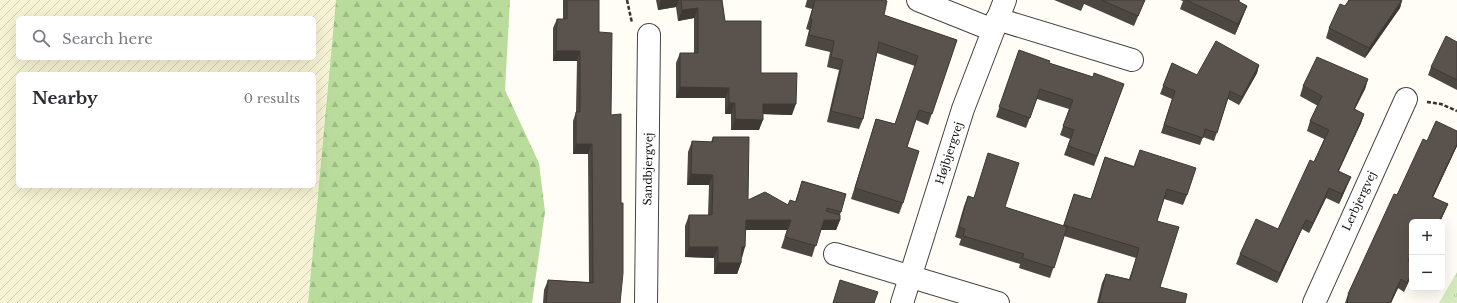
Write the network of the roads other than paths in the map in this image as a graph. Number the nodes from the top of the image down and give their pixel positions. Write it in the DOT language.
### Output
graph roads {
  1 [pos="918,0"];
  2 [pos="999,16"];
  3 [pos="649,35"];
  4 [pos="1132,60"];
  5 [pos="1406,99"];
  6 [pos="835,254"];
  7 [pos="910,277"];
  8 [pos="646,303"];
  9 [pos="902,303"];
  10 [pos="998,303"];
  11 [pos="1314,303"];
  1 -- 2 [label="street"];
  2 -- 4 [label="street"];
  2 -- 7 [label="street, Højbjergvej"];
  3 -- 8 [label="street, Sandbjergvej"];
  5 -- 11 [label="street, Lerbjergvej"];
  6 -- 7 [label="street"];
  7 -- 9 [label="street, Højbjergvej"];
  7 -- 10 [label="street"];
}
